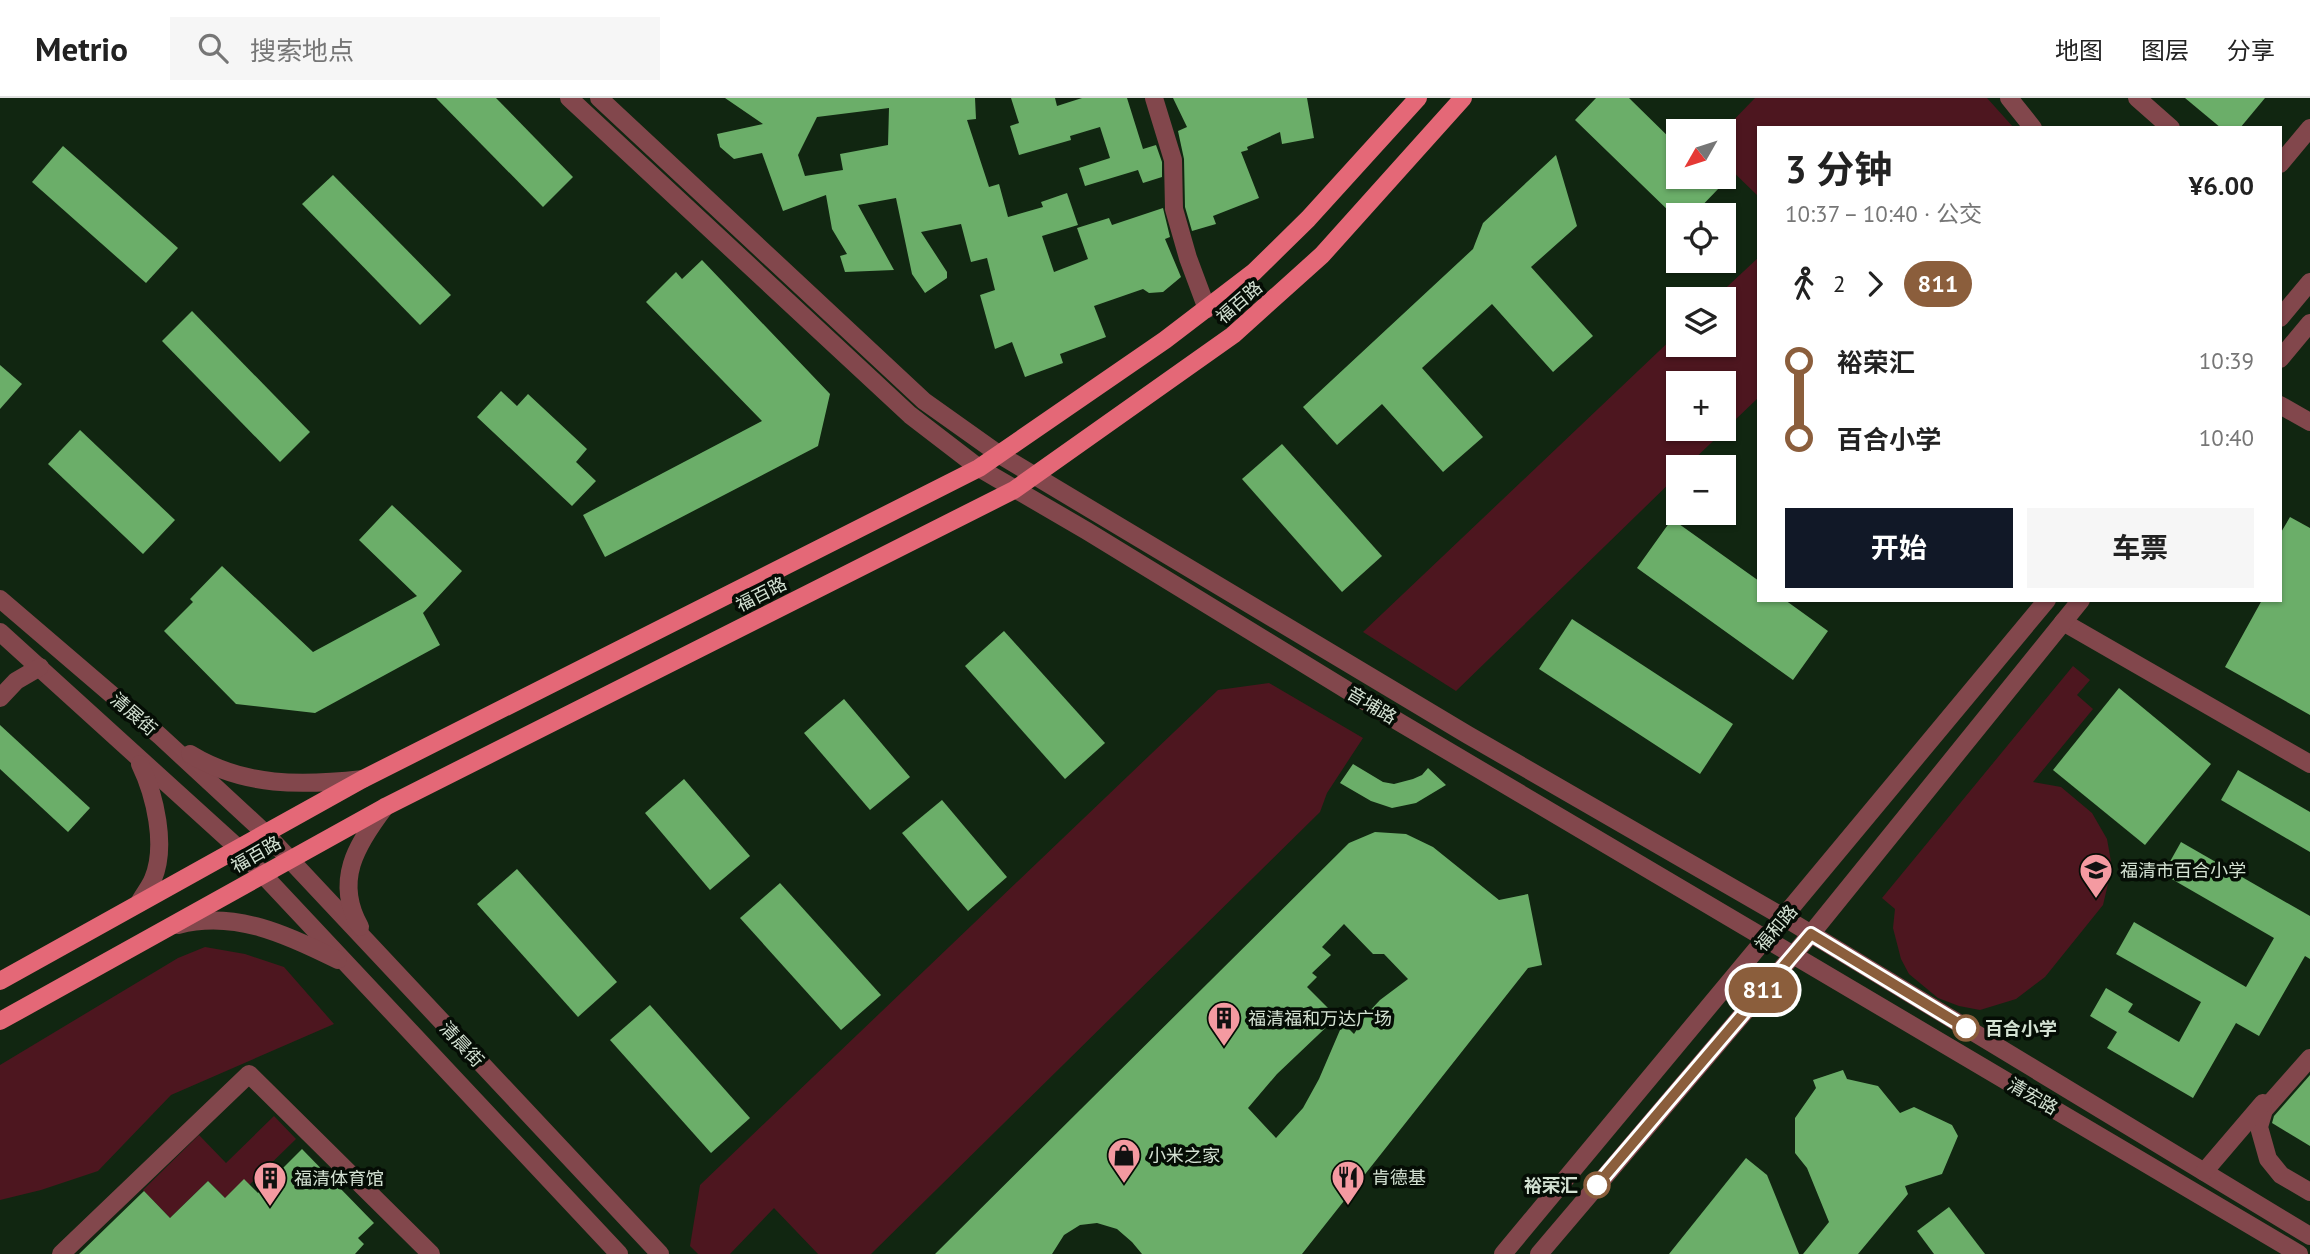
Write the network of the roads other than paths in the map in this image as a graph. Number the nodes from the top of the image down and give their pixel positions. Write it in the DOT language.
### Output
graph roads {
  1 [pos="569,98"];
  2 [pos="599,98"];
  3 [pos="1154,98"];
  4 [pos="1418,98"];
  5 [pos="1464,98"];
  6 [pos="2009,98"];
  7 [pos="2137,98"];
  8 [pos="2031,126"];
  9 [pos="2169,126"];
  10 [pos="2310,128"];
  11 [pos="2282,162"];
  12 [pos="2310,282"];
  13 [pos="1207,309"];
  14 [pos="2282,316"];
  15 [pos="2310,323"];
  16 [pos="2282,357"];
  17 [pos="2282,406"];
  18 [pos="2310,422"];
  19 [pos="1000,455"];
  20 [pos="979,468"];
  21 [pos="1034,476"];
  22 [pos="1014,489"];
  23 [pos="0,599"];
  24 [pos="2045,602"];
  25 [pos="2079,602"];
  26 [pos="2063,622"];
  27 [pos="0,632"];
  28 [pos="40,667"];
  29 [pos="0,698"];
  30 [pos="160,736"];
  31 [pos="136,754"];
  32 [pos="2310,764"];
  33 [pos="363,779"];
  34 [pos="385,807"];
  35 [pos="265,833"];
  36 [pos="238,848"];
  37 [pos="290,859"];
  38 [pos="262,874"];
  39 [pos="139,903"];
  40 [pos="1785,918"];
  41 [pos="168,927"];
  42 [pos="1811,934"];
  43 [pos="1767,939"];
  44 [pos="368,943"];
  45 [pos="1793,955"];
  46 [pos="348,965"];
  47 [pos="0,981"];
  48 [pos="0,1021"];
  49 [pos="2310,1049"];
  50 [pos="2310,1058"];
  51 [pos="2204,1172"];
  52 [pos="2310,1192"];
  53 [pos="2310,1236"];
  54 [pos="61,1254"];
  55 [pos="431,1254"];
  56 [pos="619,1254"];
  57 [pos="660,1254"];
  58 [pos="1503,1254"];
  59 [pos="1539,1254"];
  60 [pos="2299,1254"];
  1 -- 20 [label="street, 音埔路"];
  2 -- 19 [label="street, 音埔路"];
  3 -- 13 [label="street"];
  4 -- 13 [label="main road, 福百路"];
  5 -- 21 [label="main road, 福百路"];
  6 -- 8 [label="street"];
  7 -- 9 [label="street"];
  10 -- 11 [label="street"];
  12 -- 14 [label="street"];
  13 -- 19 [label="main road, 福百路"];
  15 -- 16 [label="street"];
  17 -- 18 [label="street"];
  19 -- 20 [label="main road, 福百路"];
  19 -- 21 [label="street, 音埔路"];
  20 -- 22 [label="street, 音埔路"];
  20 -- 33 [label="main road, 福百路"];
  21 -- 22 [label="main road, 福百路"];
  21 -- 40 [label="street, 音埔路"];
  22 -- 34 [label="main road, 福百路"];
  22 -- 43 [label="street, 音埔路"];
  23 -- 30 [label="street, 清展街"];
  24 -- 40 [label="street, 福和路"];
  25 -- 26 [label="street, 福和路"];
  26 -- 32 [label="street"];
  26 -- 42 [label="street, 福和路"];
  27 -- 28 [label="street, 清展街"];
  28 -- 29 [label="street"];
  28 -- 31 [label="street, 清展街"];
  30 -- 33 [label="street"];
  30 -- 35 [label="street, 清展街"];
  31 -- 36 [label="street, 清展街"];
  31 -- 39 [label="street"];
  33 -- 35 [label="main road, 福百路"];
  34 -- 37 [label="main road, 福百路"];
  34 -- 44 [label="street"];
  35 -- 36 [label="main road, 福百路"];
  35 -- 37 [label="street, 清晨街"];
  36 -- 38 [label="street, 清晨街"];
  36 -- 39 [label="main road, 福百路"];
  37 -- 38 [label="main road, 福百路"];
  37 -- 44 [label="street, 清晨街"];
  38 -- 41 [label="main road, 福百路"];
  38 -- 46 [label="street, 清晨街"];
  39 -- 47 [label="main road, 福百路"];
  40 -- 42 [label="street, 清宏路"];
  40 -- 43 [label="street, 福和路"];
  41 -- 46 [label="street"];
  41 -- 48 [label="main road, 福百路"];
  42 -- 45 [label="street, 福和路"];
  42 -- 51 [label="street, 清宏路"];
  43 -- 45 [label="street, 清宏路"];
  43 -- 58 [label="street, 福和路"];
  44 -- 57 [label="street, 清晨街"];
  45 -- 59 [label="street, 福和路"];
  45 -- 60 [label="street, 清宏路"];
  46 -- 56 [label="street, 清晨街"];
  49 -- 51 [label="street"];
  50 -- 52 [label="street"];
  51 -- 53 [label="street, 清宏路"];
  54 -- 55 [label="street"];
}
